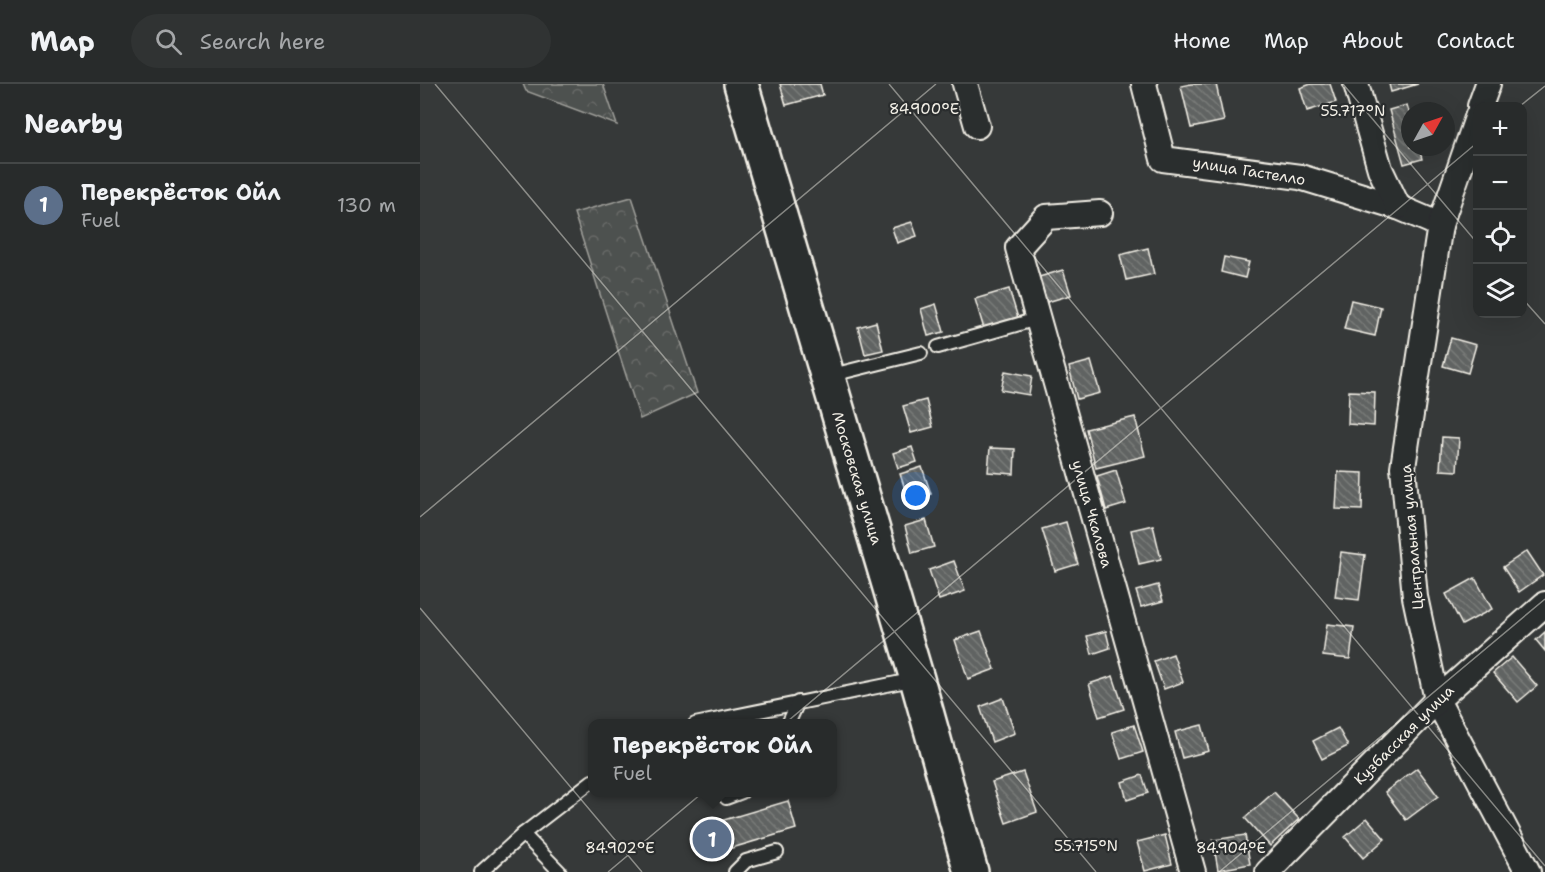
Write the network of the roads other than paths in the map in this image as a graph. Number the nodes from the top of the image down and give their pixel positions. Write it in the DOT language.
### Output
graph roads {
  1 [pos="741,84"];
  2 [pos="965,84"];
  3 [pos="1144,84"];
  4 [pos="1356,84"];
  5 [pos="1488,84"];
  6 [pos="1481,102"];
  7 [pos="977,126"];
  8 [pos="1473,129"];
  9 [pos="1398,207"];
  10 [pos="1100,213"];
  11 [pos="1440,225"];
  12 [pos="1037,319"];
  13 [pos="938,347"];
  14 [pos="921,353"];
  15 [pos="827,376"];
  16 [pos="1545,604"];
  17 [pos="917,679"];
  18 [pos="1437,700"];
  19 [pos="798,702"];
  20 [pos="715,719"];
  21 [pos="790,719"];
  22 [pos="588,784"];
  23 [pos="523,834"];
  24 [pos="777,852"];
  25 [pos="481,872"];
  26 [pos="560,872"];
  27 [pos="735,872"];
  28 [pos="971,872"];
  29 [pos="1193,872"];
  30 [pos="1268,872"];
  31 [pos="1528,872"];
  1 -- 15 [label="main road, Московская улица"];
  2 -- 7 [label="street"];
  3 -- 9 [label="street, улица Гастелло"];
  4 -- 9 [label="street"];
  5 -- 6 [label="street"];
  8 -- 11 [label="street, Центральная улица"];
  9 -- 11 [label="street, улица Гастелло"];
  10 -- 12 [label="street, улица Чкалова"];
  11 -- 18 [label="street, Центральная улица"];
  12 -- 13 [label="lane"];
  12 -- 29 [label="street, улица Чкалова"];
  14 -- 15 [label="lane"];
  15 -- 17 [label="main road, Московская улица"];
  16 -- 18 [label="street, Кузбасская улица"];
  17 -- 19 [label="lane"];
  17 -- 28 [label="main road, Московская улица"];
  18 -- 30 [label="street, Кузбасская улица"];
  18 -- 31 [label="street, Центральная улица"];
  19 -- 20 [label="lane"];
  19 -- 21 [label="lane"];
  22 -- 23 [label="lane"];
  23 -- 25 [label="lane"];
  23 -- 26 [label="lane"];
  24 -- 27 [label="lane"];
}
